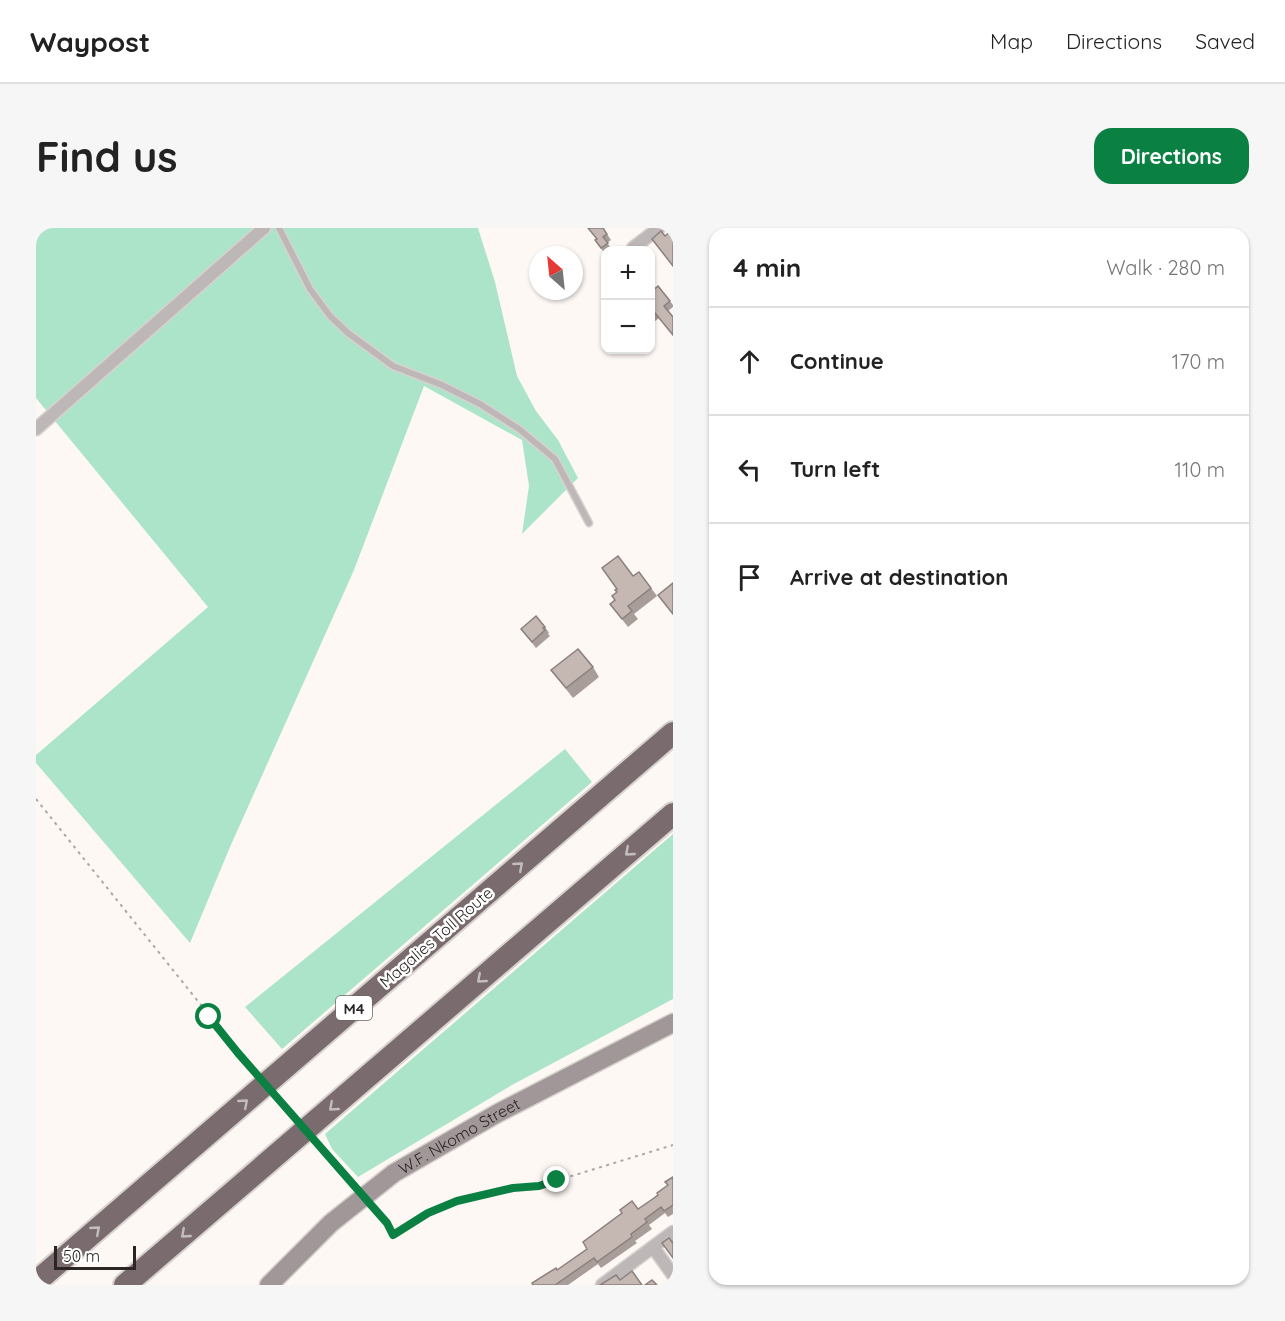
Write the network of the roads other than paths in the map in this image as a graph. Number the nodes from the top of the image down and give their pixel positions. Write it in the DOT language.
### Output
graph roads {
  1 [pos="264,228"];
  2 [pos="279,228"];
  3 [pos="659,228"];
  4 [pos="636,246"];
  5 [pos="36,429"];
  6 [pos="589,523"];
  7 [pos="673,733"];
  8 [pos="673,814"];
  9 [pos="673,1023"];
  10 [pos="673,1232"];
  11 [pos="653,1247"];
  12 [pos="673,1275"];
  13 [pos="36,1282"];
  14 [pos="126,1285"];
  15 [pos="269,1285"];
  16 [pos="602,1285"];
  1 -- 5 [label="street"];
  2 -- 6 [label="lane"];
  3 -- 4 [label="street"];
  13 -- 7 [label="highway, Magalies Toll Route / M4, one-way"];
  8 -- 14 [label="highway, one-way"];
  9 -- 15 [label="main road, W.F. Nkomo Street"];
  10 -- 11 [label="street"];
  11 -- 12 [label="street"];
  11 -- 16 [label="street"];
}
